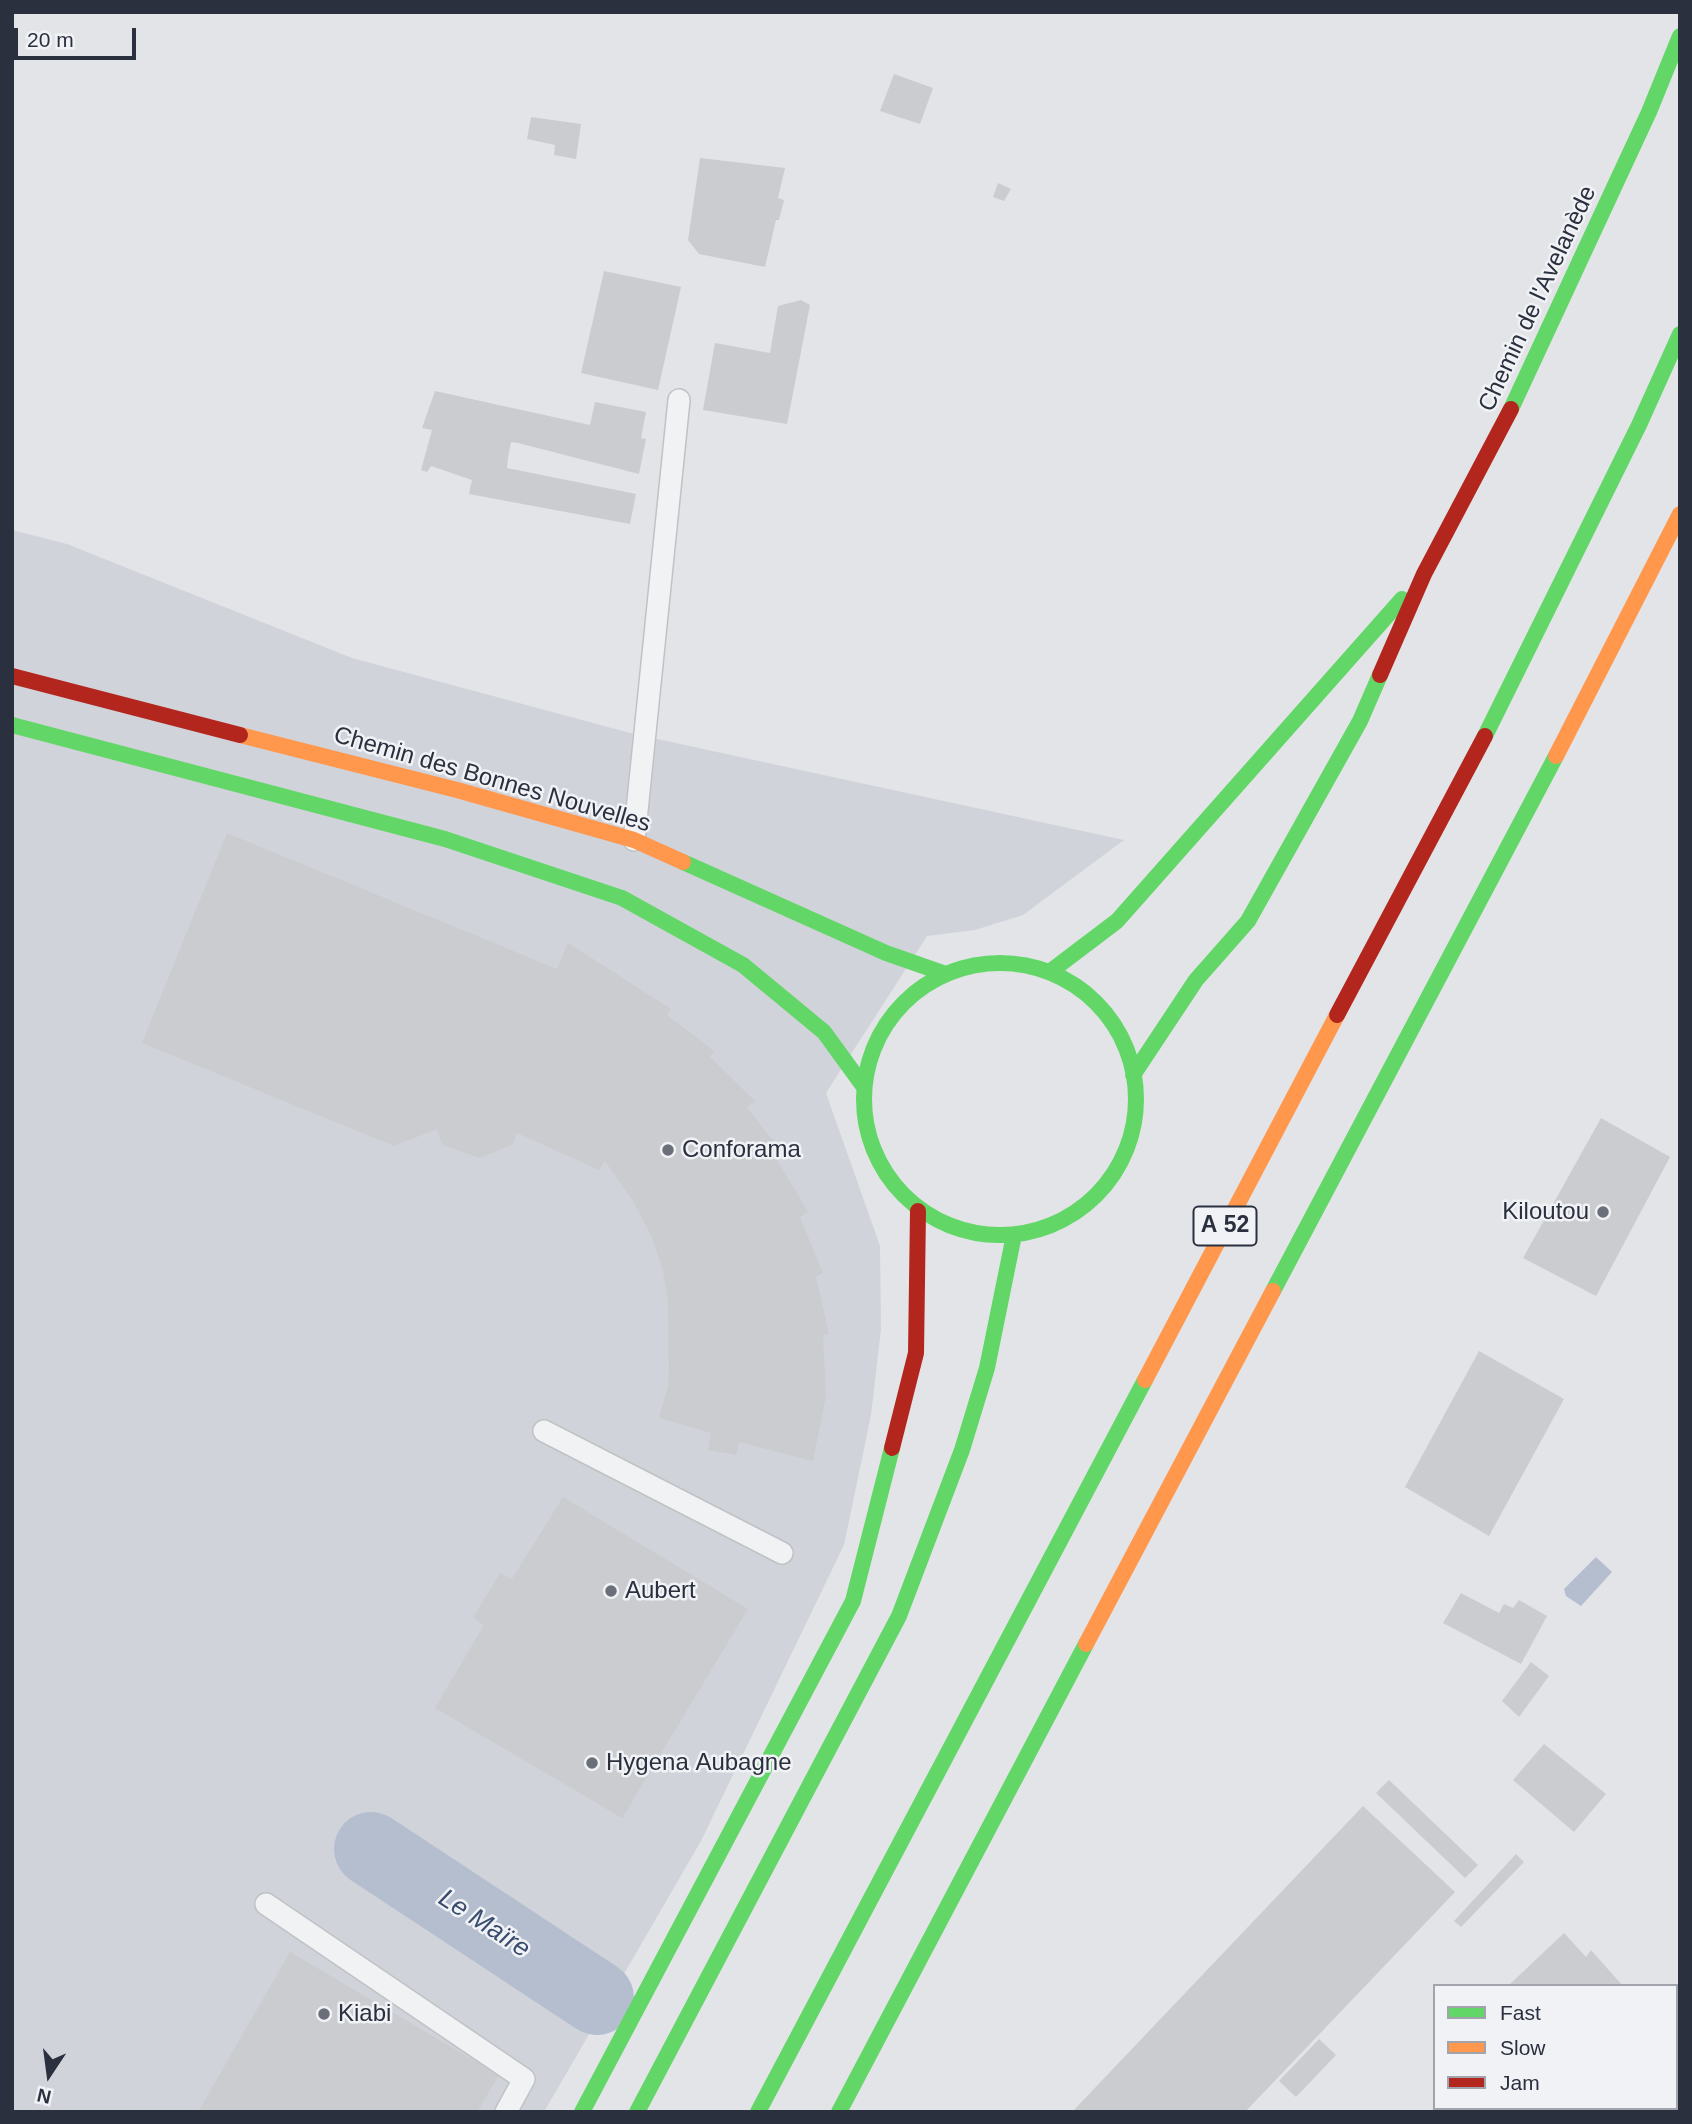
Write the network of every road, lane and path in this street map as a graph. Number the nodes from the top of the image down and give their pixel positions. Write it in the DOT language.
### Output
graph roads {
  1 [pos="1680,36"];
  2 [pos="1680,334"];
  3 [pos="679,400"];
  4 [pos="1680,514"];
  5 [pos="1424,573"];
  6 [pos="12,676"];
  7 [pos="12,725"];
  8 [pos="634,840"];
  9 [pos="1051,971"];
  10 [pos="943,973"];
  11 [pos="1133,1075"];
  12 [pos="864,1087"];
  13 [pos="918,1211"];
  14 [pos="1014,1235"];
  15 [pos="544,1431"];
  16 [pos="782,1553"];
  17 [pos="266,1904"];
  18 [pos="506,2112"];
  19 [pos="582,2112"];
  20 [pos="637,2112"];
  21 [pos="758,2112"];
  22 [pos="839,2112"];
  1 -- 5 [label="main road, Chemin de l'Avelanède"];
  2 -- 21 [label="main road, A 52"];
  3 -- 8 [label="lane"];
  4 -- 22 [label="main road, A 52"];
  5 -- 9 [label="main road"];
  5 -- 11 [label="main road"];
  6 -- 8 [label="main road, Chemin des Bonnes Nouvelles"];
  7 -- 12 [label="main road"];
  8 -- 10 [label="main road, Chemin des Bonnes Nouvelles"];
  9 -- 10 [label="main road"];
  9 -- 11 [label="main road"];
  10 -- 12 [label="main road"];
  11 -- 14 [label="main road"];
  12 -- 13 [label="main road"];
  13 -- 14 [label="main road"];
  13 -- 19 [label="main road"];
  14 -- 20 [label="main road"];
  15 -- 16 [label="lane"];
  17 -- 18 [label="lane"];
}
